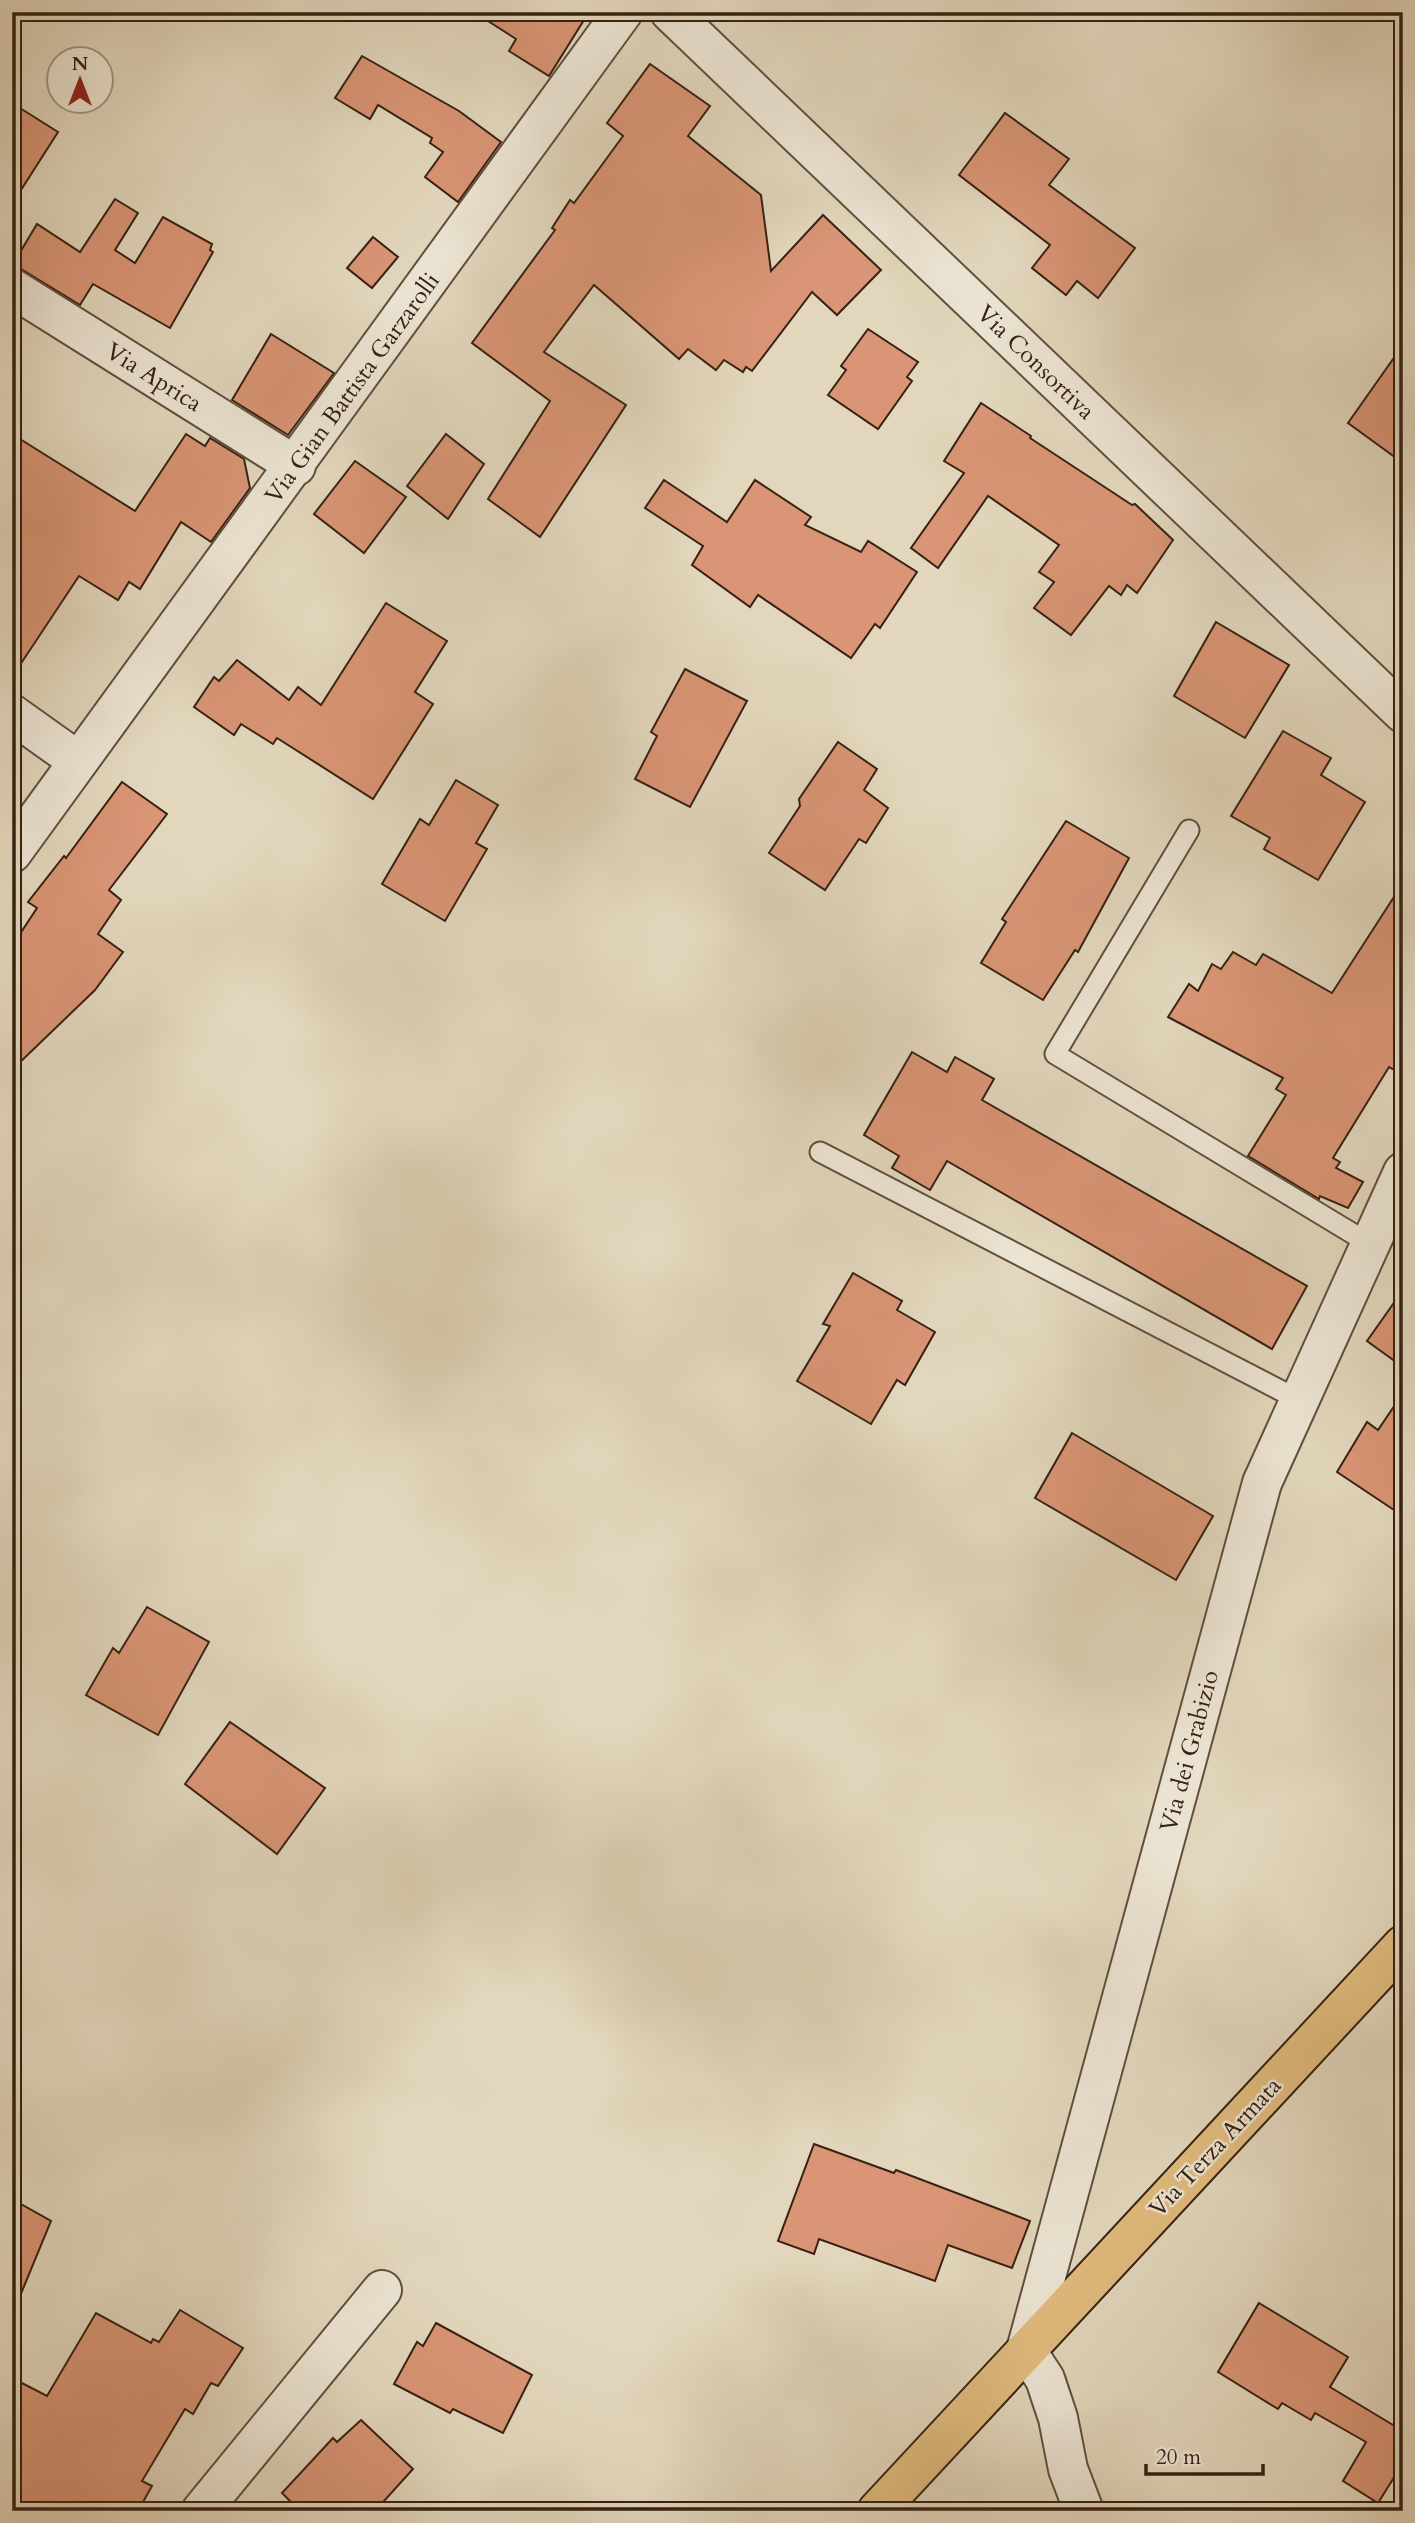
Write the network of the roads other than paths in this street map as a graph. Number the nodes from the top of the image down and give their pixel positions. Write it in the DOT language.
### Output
graph roads {
  1 [pos="623,12"];
  2 [pos="670,12"];
  3 [pos="12,288"];
  4 [pos="296,466"];
  5 [pos="1403,712"];
  6 [pos="12,714"];
  7 [pos="78,761"];
  8 [pos="1189,830"];
  9 [pos="12,853"];
  10 [pos="820,1152"];
  11 [pos="1403,1172"];
  12 [pos="1370,1244"];
  13 [pos="1299,1400"];
  14 [pos="1403,1945"];
  15 [pos="382,2290"];
  16 [pos="1026,2350"];
  17 [pos="218,2506"];
  18 [pos="877,2511"];
  19 [pos="1084,2511"];
  1 -- 4 [label="street, Via Gian Battista Garzarolli"];
  2 -- 5 [label="street, Via Consortiva"];
  3 -- 4 [label="street, Via Aprica"];
  4 -- 7 [label="street, Via Gian Battista Garzarolli"];
  6 -- 7 [label="street"];
  7 -- 9 [label="street, Via Gian Battista Garzarolli"];
  8 -- 12 [label="lane"];
  10 -- 13 [label="lane"];
  11 -- 12 [label="street, Via dei Grabizio"];
  12 -- 13 [label="street, Via dei Grabizio"];
  13 -- 16 [label="street, Via dei Grabizio"];
  14 -- 16 [label="main road, Via Terza Armata"];
  15 -- 17 [label="street"];
  16 -- 18 [label="main road, Via Terza Armata"];
  16 -- 19 [label="street"];
}
